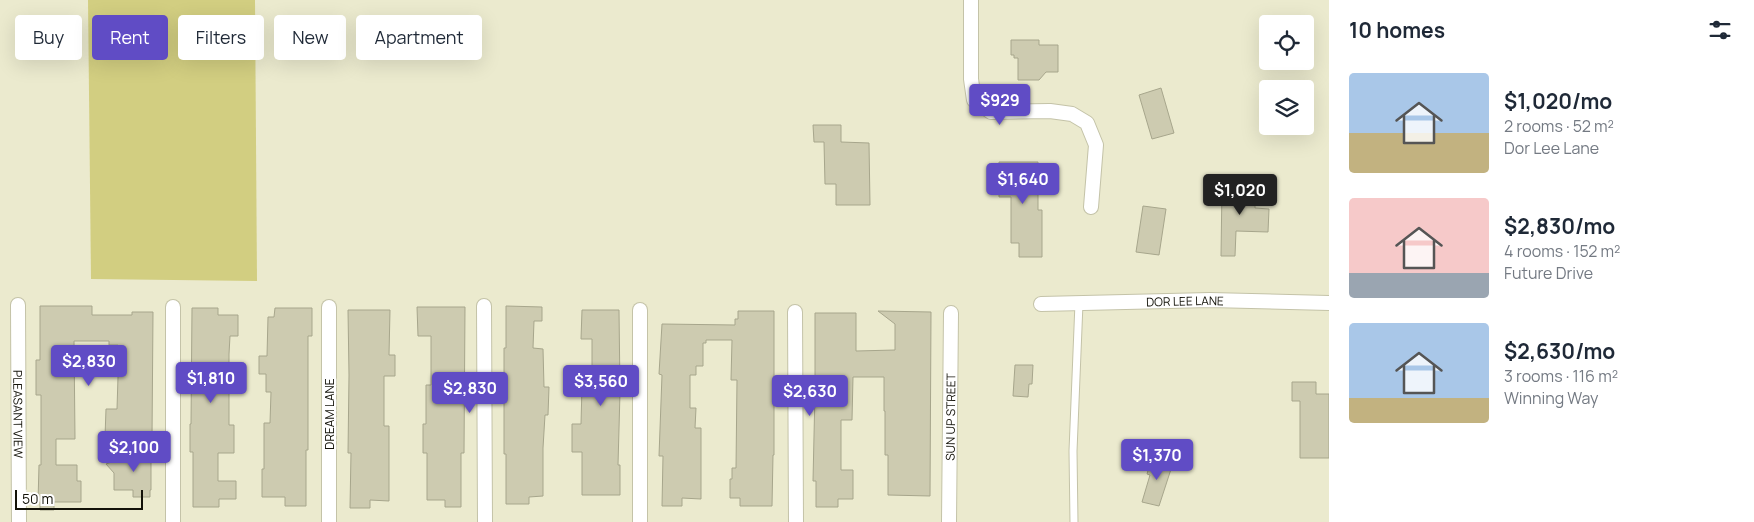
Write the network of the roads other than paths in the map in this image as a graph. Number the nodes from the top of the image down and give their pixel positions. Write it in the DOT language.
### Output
graph roads {
  1 [pos="971,0"];
  2 [pos="1091,207"];
  3 [pos="1079,303"];
  4 [pos="1329,303"];
  5 [pos="1041,304"];
  6 [pos="18,305"];
  7 [pos="484,306"];
  8 [pos="173,307"];
  9 [pos="328,307"];
  10 [pos="640,310"];
  11 [pos="795,312"];
  12 [pos="951,313"];
  13 [pos="18,522"];
  14 [pos="172,522"];
  15 [pos="329,522"];
  16 [pos="484,522"];
  17 [pos="640,522"];
  18 [pos="796,522"];
  19 [pos="949,522"];
  20 [pos="1074,522"];
  1 -- 2 [label="street"];
  3 -- 4 [label="street, DOR LEE LANE"];
  3 -- 5 [label="street, DOR LEE LANE"];
  3 -- 20 [label="lane"];
  6 -- 13 [label="street, PLEASANT VIEW"];
  7 -- 16 [label="street"];
  8 -- 14 [label="street"];
  9 -- 15 [label="street, DREAM LANE"];
  10 -- 17 [label="street"];
  11 -- 18 [label="street"];
  12 -- 19 [label="street, SUN UP STREET"];
}
